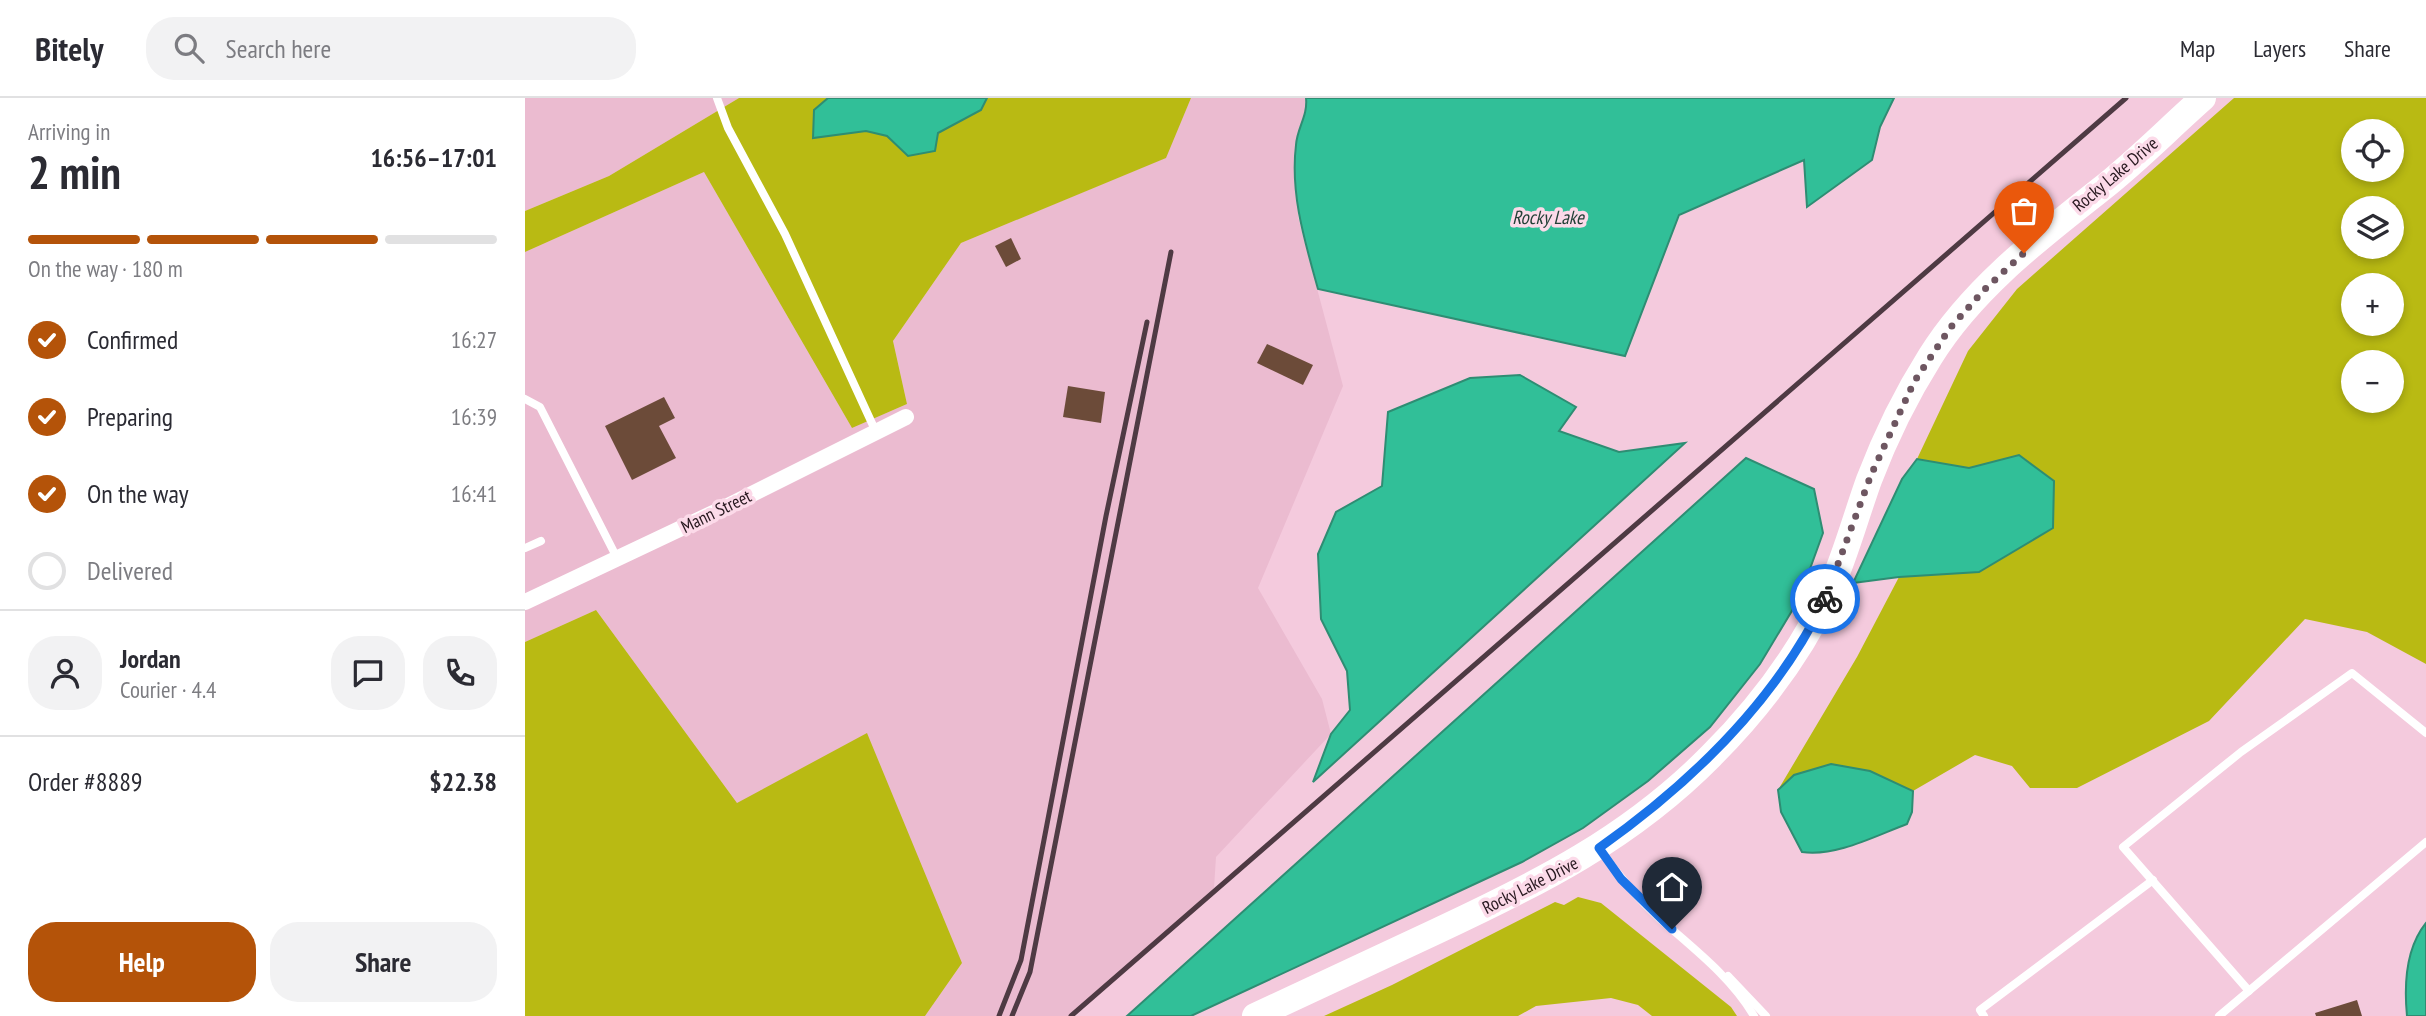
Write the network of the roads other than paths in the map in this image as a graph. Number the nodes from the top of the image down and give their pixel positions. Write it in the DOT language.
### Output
graph roads {
  1 [pos="717,98"];
  2 [pos="2203,98"];
  3 [pos="525,399"];
  4 [pos="906,417"];
  5 [pos="876,432"];
  6 [pos="541,541"];
  7 [pos="525,548"];
  8 [pos="617,558"];
  9 [pos="525,602"];
  10 [pos="2426,733"];
  11 [pos="2426,842"];
  12 [pos="1599,848"];
  13 [pos="2153,880"];
  14 [pos="1710,961"];
  15 [pos="2249,991"];
  16 [pos="1255,1016"];
  17 [pos="1754,1016"];
  18 [pos="1766,1016"];
  19 [pos="1984,1016"];
  20 [pos="2219,1016"];
  1 -- 5 [label="lane"];
  2 -- 12 [label="main road, Rocky Lake Drive"];
  3 -- 8 [label="lane"];
  4 -- 5 [label="street, Mann Street"];
  5 -- 8 [label="street, Mann Street"];
  6 -- 7 [label="lane"];
  8 -- 9 [label="street, Mann Street"];
  10 -- 13 [label="lane"];
  11 -- 15 [label="lane"];
  12 -- 14 [label="lane"];
  12 -- 16 [label="main road, Rocky Lake Drive"];
  13 -- 15 [label="lane"];
  13 -- 19 [label="lane"];
  14 -- 17 [label="lane"];
  14 -- 18 [label="lane"];
  15 -- 20 [label="lane"];
}
